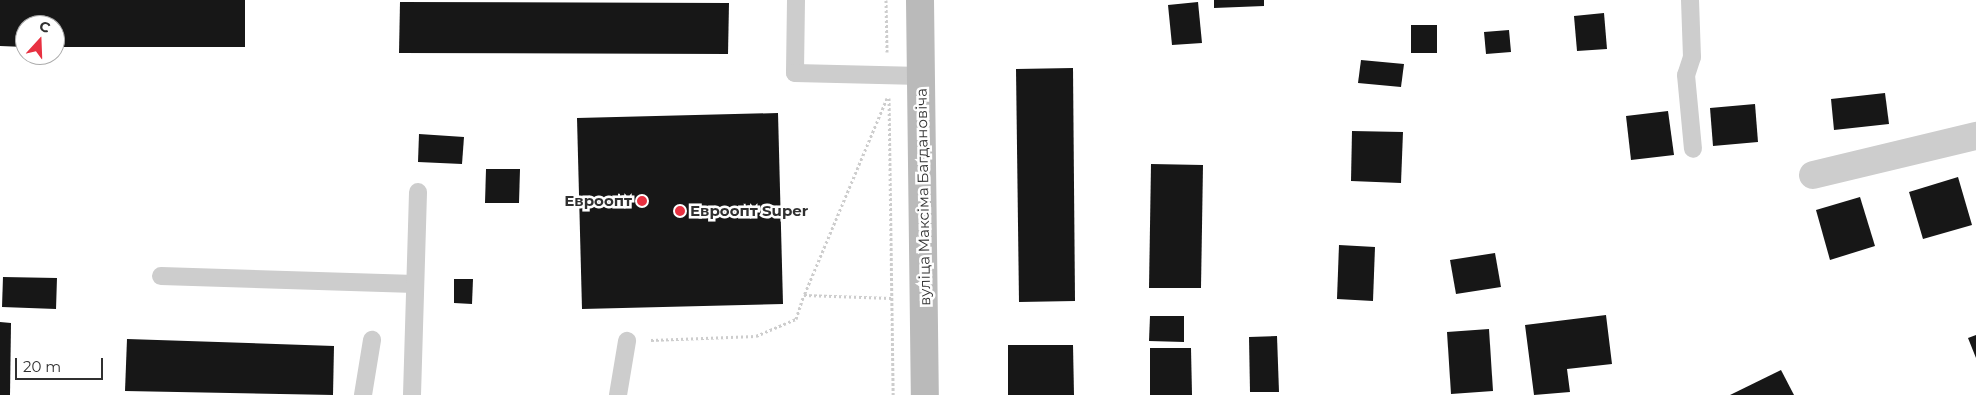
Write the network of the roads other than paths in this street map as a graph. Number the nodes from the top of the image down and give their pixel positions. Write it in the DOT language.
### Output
graph roads {
  1 [pos="796,0"];
  2 [pos="920,0"];
  3 [pos="1690,0"];
  4 [pos="921,76"];
  5 [pos="1976,136"];
  6 [pos="1693,149"];
  7 [pos="1813,175"];
  8 [pos="418,192"];
  9 [pos="161,276"];
  10 [pos="415,284"];
  11 [pos="372,340"];
  12 [pos="626,342"];
  13 [pos="363,395"];
  14 [pos="412,395"];
  15 [pos="618,395"];
  16 [pos="925,395"];
  1 -- 4 [label="lane"];
  2 -- 4 [label="main road, вуліца Максіма Багдановіча"];
  3 -- 6 [label="lane"];
  4 -- 16 [label="main road, вуліца Максіма Багдановіча"];
  5 -- 7 [label="street"];
  8 -- 10 [label="lane"];
  9 -- 10 [label="lane"];
  10 -- 14 [label="lane"];
  11 -- 13 [label="lane"];
  12 -- 15 [label="lane"];
}
